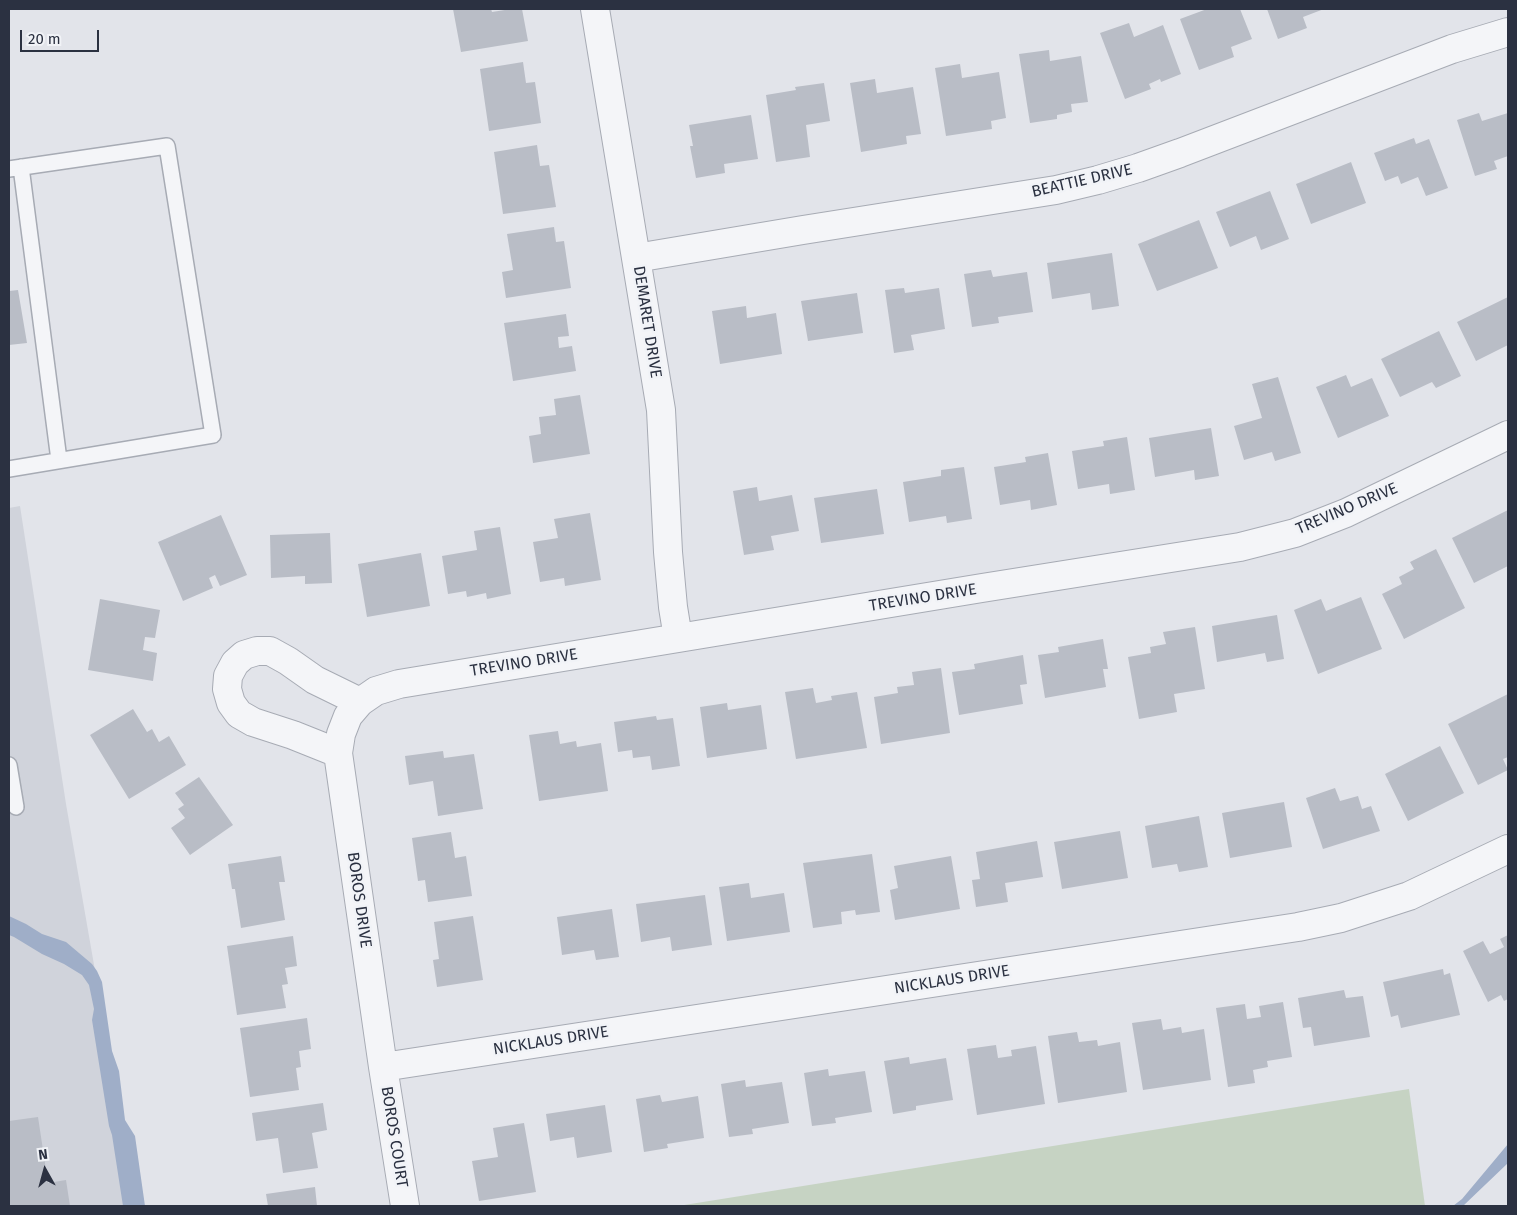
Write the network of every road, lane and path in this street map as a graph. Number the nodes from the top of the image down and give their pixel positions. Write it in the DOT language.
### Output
graph roads {
  1 [pos="595,9"];
  2 [pos="1508,32"];
  3 [pos="15,168"];
  4 [pos="636,258"];
  5 [pos="1508,435"];
  6 [pos="59,460"];
  7 [pos="9,468"];
  8 [pos="678,638"];
  9 [pos="360,702"];
  10 [pos="340,744"];
  11 [pos="9,765"];
  12 [pos="16,807"];
  13 [pos="1508,849"];
  14 [pos="383,1067"];
  15 [pos="405,1206"];
  1 -- 4 [label="street, DEMARET DRIVE"];
  2 -- 4 [label="street, BEATTIE DRIVE"];
  3 -- 6 [label="lane"];
  3 -- 6 [label="lane"];
  4 -- 8 [label="street, DEMARET DRIVE"];
  5 -- 8 [label="street, TREVINO DRIVE"];
  6 -- 7 [label="lane"];
  8 -- 9 [label="street, TREVINO DRIVE"];
  9 -- 10 [label="street, TREVINO DRIVE"];
  9 -- 10 [label="street"];
  10 -- 14 [label="street, BOROS DRIVE"];
  11 -- 12 [label="lane"];
  13 -- 14 [label="street, NICKLAUS DRIVE"];
  14 -- 15 [label="street, BOROS COURT"];
}
